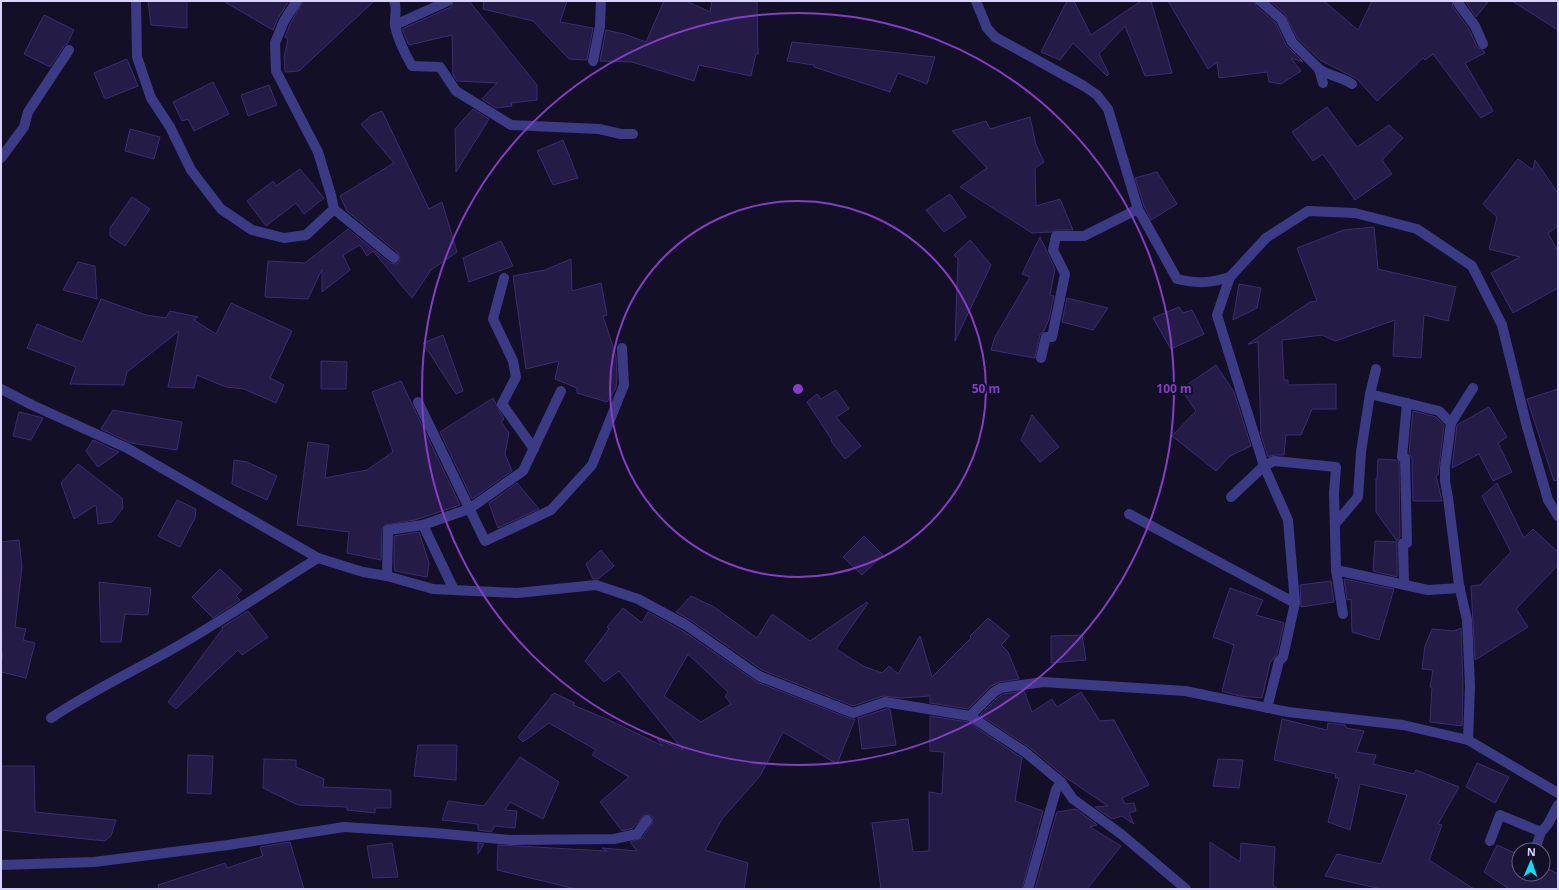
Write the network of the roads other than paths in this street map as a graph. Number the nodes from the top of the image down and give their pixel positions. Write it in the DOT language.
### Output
graph roads {
  1 [pos="136,1"];
  2 [pos="297,1"];
  3 [pos="394,1"];
  4 [pos="448,1"];
  5 [pos="601,1"];
  6 [pos="976,1"];
  7 [pos="1260,1"];
  8 [pos="1458,1"];
  9 [pos="395,25"];
  10 [pos="1483,44"];
  11 [pos="69,50"];
  12 [pos="593,61"];
  13 [pos="1319,69"];
  14 [pos="1323,83"];
  15 [pos="1352,84"];
  16 [pos="633,134"];
  17 [pos="1,158"];
  18 [pos="334,209"];
  19 [pos="1138,209"];
  20 [pos="394,258"];
  21 [pos="1230,277"];
  22 [pos="504,278"];
  23 [pos="622,348"];
  24 [pos="1041,358"];
  25 [pos="1376,369"];
  26 [pos="1473,388"];
  27 [pos="1,389"];
  28 [pos="561,391"];
  29 [pos="1370,394"];
  30 [pos="418,402"];
  31 [pos="1406,403"];
  32 [pos="1452,423"];
  33 [pos="534,449"];
  34 [pos="1264,466"];
  35 [pos="1231,497"];
  36 [pos="469,508"];
  37 [pos="1129,514"];
  38 [pos="1558,516"];
  39 [pos="1335,524"];
  40 [pos="423,525"];
  41 [pos="318,558"];
  42 [pos="1336,570"];
  43 [pos="387,576"];
  44 [pos="1404,584"];
  45 [pos="1460,588"];
  46 [pos="454,590"];
  47 [pos="1295,603"];
  48 [pos="1343,614"];
  49 [pos="1267,708"];
  50 [pos="970,716"];
  51 [pos="51,718"];
  52 [pos="1468,740"];
  53 [pos="1061,782"];
  54 [pos="1558,793"];
  55 [pos="1558,805"];
  56 [pos="647,820"];
  57 [pos="1541,832"];
  58 [pos="1490,842"];
  59 [pos="1538,842"];
  60 [pos="1,865"];
  61 [pos="1028,889"];
  62 [pos="1186,889"];
  1 -- 18 [label="street"];
  2 -- 18 [label="street"];
  3 -- 9 [label="street"];
  4 -- 9 [label="street"];
  5 -- 12 [label="street"];
  6 -- 19 [label="street"];
  7 -- 13 [label="street"];
  8 -- 10 [label="street"];
  9 -- 16 [label="street"];
  11 -- 17 [label="street"];
  13 -- 14 [label="street"];
  13 -- 15 [label="street"];
  18 -- 20 [label="street"];
  19 -- 21 [label="street"];
  19 -- 24 [label="street"];
  21 -- 34 [label="street"];
  21 -- 38 [label="street"];
  22 -- 33 [label="street"];
  23 -- 36 [label="street"];
  25 -- 29 [label="street"];
  26 -- 32 [label="street"];
  27 -- 41 [label="street"];
  28 -- 33 [label="street"];
  29 -- 31 [label="street"];
  29 -- 39 [label="street"];
  30 -- 36 [label="street"];
  31 -- 32 [label="street"];
  31 -- 44 [label="street"];
  32 -- 45 [label="street"];
  33 -- 36 [label="street"];
  34 -- 35 [label="street"];
  34 -- 39 [label="street"];
  34 -- 47 [label="street"];
  36 -- 40 [label="street"];
  37 -- 47 [label="street"];
  39 -- 42 [label="street"];
  40 -- 43 [label="street"];
  40 -- 46 [label="street"];
  41 -- 43 [label="street"];
  41 -- 51 [label="street"];
  42 -- 44 [label="street"];
  42 -- 48 [label="street"];
  43 -- 46 [label="street"];
  44 -- 45 [label="street"];
  45 -- 52 [label="street"];
  46 -- 50 [label="street"];
  47 -- 49 [label="street"];
  49 -- 50 [label="street"];
  49 -- 52 [label="street"];
  50 -- 53 [label="street"];
  52 -- 54 [label="street"];
  53 -- 61 [label="street"];
  53 -- 62 [label="street"];
  55 -- 57 [label="street"];
  56 -- 60 [label="street"];
  57 -- 58 [label="street"];
  57 -- 59 [label="street"];
}
